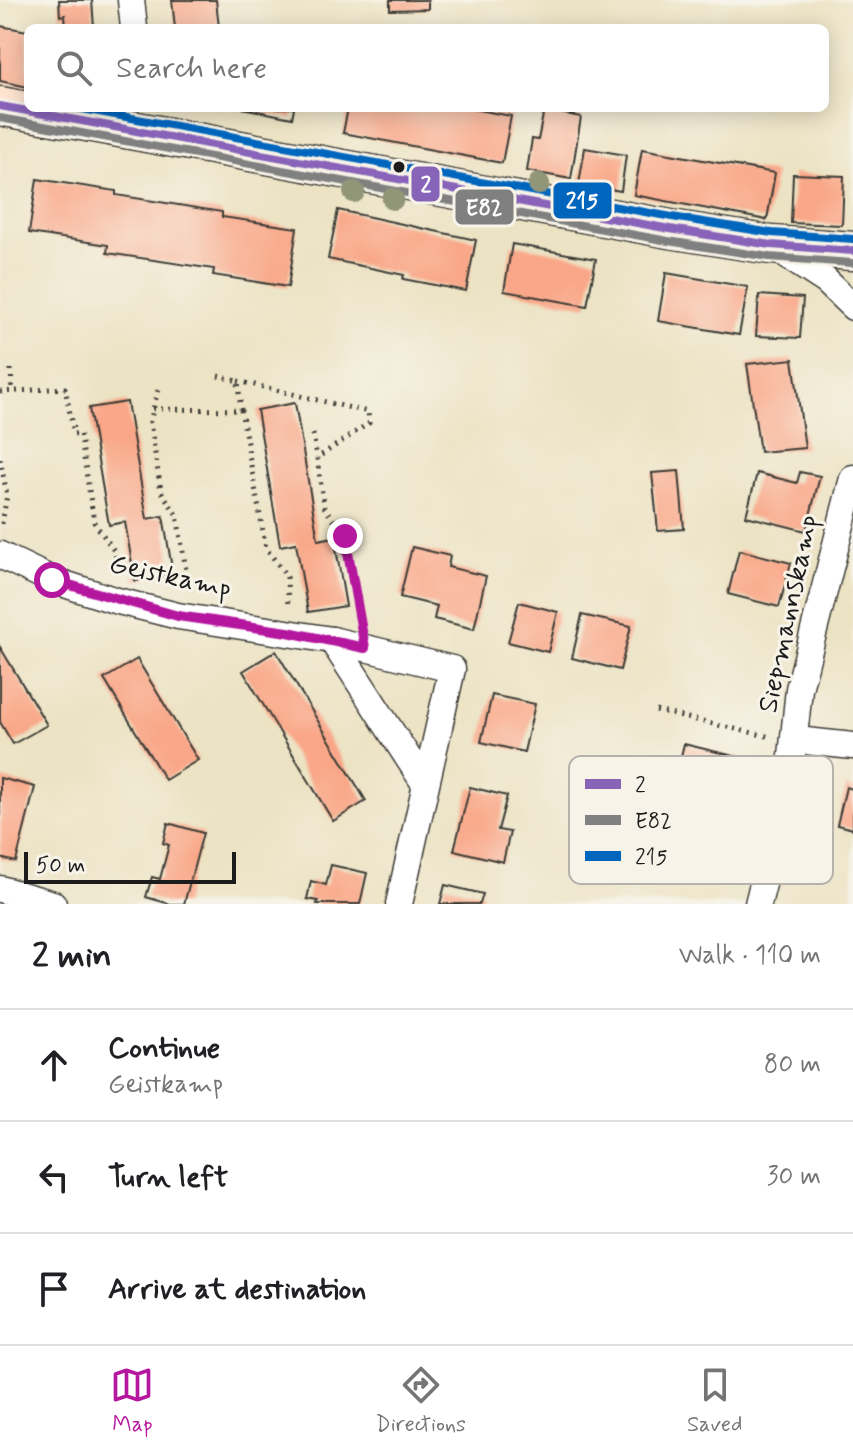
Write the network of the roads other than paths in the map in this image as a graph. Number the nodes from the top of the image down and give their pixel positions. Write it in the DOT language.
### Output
graph roads {
  1 [pos="131,0"];
  2 [pos="134,24"];
  3 [pos="0,106"];
  4 [pos="24,108"];
  5 [pos="60,112"];
  6 [pos="141,120"];
  7 [pos="771,245"];
  8 [pos="853,251"];
  9 [pos="853,307"];
  10 [pos="853,478"];
  11 [pos="0,555"];
  12 [pos="332,640"];
  13 [pos="796,740"];
  14 [pos="853,746"];
  15 [pos="793,756"];
  16 [pos="425,784"];
  17 [pos="763,884"];
  18 [pos="0,889"];
  19 [pos="53,904"];
  20 [pos="399,904"];
  21 [pos="758,904"];
  1 -- 2 [label="street"];
  3 -- 4 [label="main road"];
  5 -- 6 [label="main road"];
  6 -- 7 [label="main road"];
  7 -- 8 [label="main road"];
  7 -- 9 [label="street"];
  10 -- 13 [label="street, Siepmannskamp"];
  11 -- 12 [label="street, Geistkamp"];
  12 -- 16 [label="street"];
  12 -- 16 [label="street, Geistkamp"];
  13 -- 14 [label="street"];
  13 -- 15 [label="street, Siepmannskamp"];
  16 -- 20 [label="street, Geistkamp"];
  17 -- 21 [label="street, Siepmannskamp"];
  18 -- 19 [label="street"];
}
